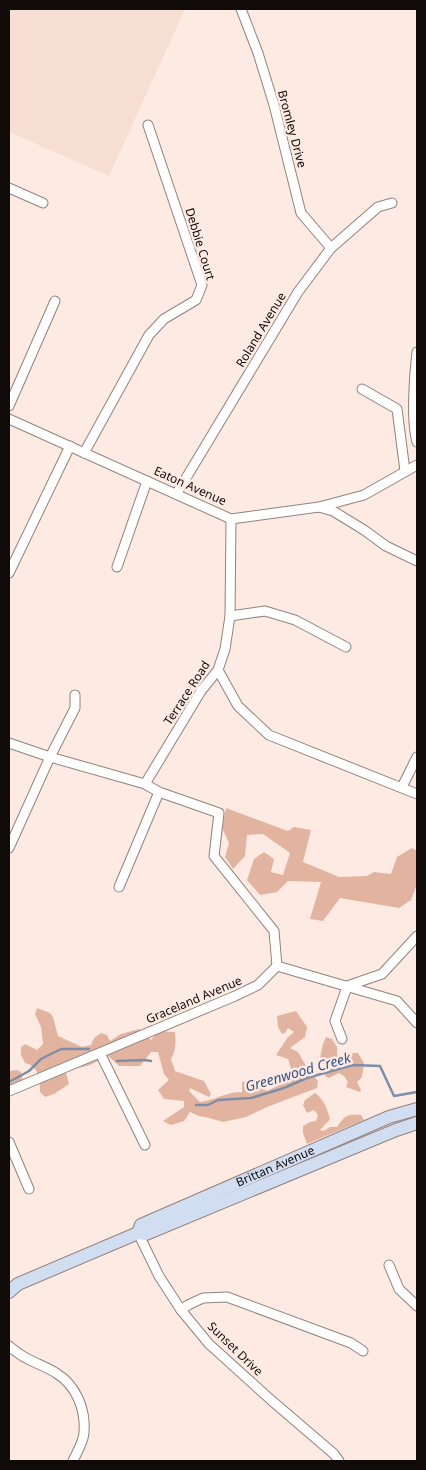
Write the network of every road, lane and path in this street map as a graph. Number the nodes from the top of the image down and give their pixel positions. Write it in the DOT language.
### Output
graph roads {
  1 [pos="241,9"];
  2 [pos="148,125"];
  3 [pos="9,188"];
  4 [pos="43,203"];
  5 [pos="392,203"];
  6 [pos="331,248"];
  7 [pos="55,301"];
  8 [pos="417,352"];
  9 [pos="362,389"];
  10 [pos="9,406"];
  11 [pos="9,419"];
  12 [pos="417,442"];
  13 [pos="70,446"];
  14 [pos="84,453"];
  15 [pos="417,465"];
  16 [pos="406,471"];
  17 [pos="147,481"];
  18 [pos="177,493"];
  19 [pos="318,507"];
  20 [pos="231,519"];
  21 [pos="417,561"];
  22 [pos="117,567"];
  23 [pos="9,573"];
  24 [pos="230,616"];
  25 [pos="346,647"];
  26 [pos="218,670"];
  27 [pos="75,695"];
  28 [pos="9,743"];
  29 [pos="50,757"];
  30 [pos="417,757"];
  31 [pos="145,784"];
  32 [pos="402,787"];
  33 [pos="159,792"];
  34 [pos="417,794"];
  35 [pos="9,848"];
  36 [pos="119,887"];
  37 [pos="417,936"];
  38 [pos="277,966"];
  39 [pos="347,987"];
  40 [pos="417,1023"];
  41 [pos="342,1039"];
  42 [pos="100,1053"];
  43 [pos="9,1091"];
  44 [pos="417,1109"];
  45 [pos="417,1123"];
  46 [pos="9,1142"];
  47 [pos="145,1145"];
  48 [pos="29,1189"];
  49 [pos="138,1233"];
  50 [pos="389,1265"];
  51 [pos="12,1287"];
  52 [pos="417,1306"];
  53 [pos="181,1310"];
  54 [pos="9,1346"];
  55 [pos="363,1351"];
  56 [pos="73,1461"];
  57 [pos="339,1461"];
  1 -- 6 [label="street, Bromley Drive"];
  2 -- 14 [label="street, Debbie Court"];
  3 -- 4 [label="street"];
  5 -- 6 [label="street, Roland Avenue"];
  6 -- 18 [label="street, Roland Avenue"];
  7 -- 10 [label="street"];
  8 -- 12 [label="street"];
  9 -- 16 [label="street"];
  11 -- 13 [label="street, Eaton Avenue"];
  13 -- 14 [label="street, Eaton Avenue"];
  13 -- 23 [label="street"];
  14 -- 17 [label="street, Eaton Avenue"];
  15 -- 16 [label="street"];
  16 -- 19 [label="street"];
  17 -- 18 [label="street, Eaton Avenue"];
  17 -- 22 [label="street"];
  18 -- 20 [label="street, Eaton Avenue"];
  19 -- 20 [label="street, Eaton Avenue"];
  19 -- 21 [label="street, Eaton Avenue"];
  20 -- 24 [label="street, Terrace Road"];
  24 -- 25 [label="street"];
  24 -- 26 [label="street, Terrace Road"];
  26 -- 31 [label="street, Terrace Road"];
  26 -- 32 [label="street"];
  27 -- 29 [label="street"];
  28 -- 29 [label="street"];
  29 -- 31 [label="street"];
  29 -- 35 [label="street"];
  30 -- 32 [label="street"];
  31 -- 33 [label="street"];
  32 -- 34 [label="street"];
  33 -- 36 [label="street"];
  33 -- 38 [label="street"];
  37 -- 39 [label="street"];
  38 -- 39 [label="street"];
  38 -- 42 [label="street, Graceland Avenue"];
  39 -- 40 [label="street"];
  39 -- 41 [label="street"];
  42 -- 43 [label="street, Graceland Avenue"];
  42 -- 47 [label="street"];
  44 -- 49 [label="main road, Brittan Avenue"];
  45 -- 49 [label="main road, Brittan Avenue"];
  46 -- 48 [label="street"];
  49 -- 51 [label="main road, Brittan Avenue"];
  49 -- 53 [label="street, Sunset Drive"];
  50 -- 52 [label="street"];
  53 -- 55 [label="street"];
  53 -- 57 [label="street, Sunset Drive"];
  54 -- 56 [label="street"];
}
